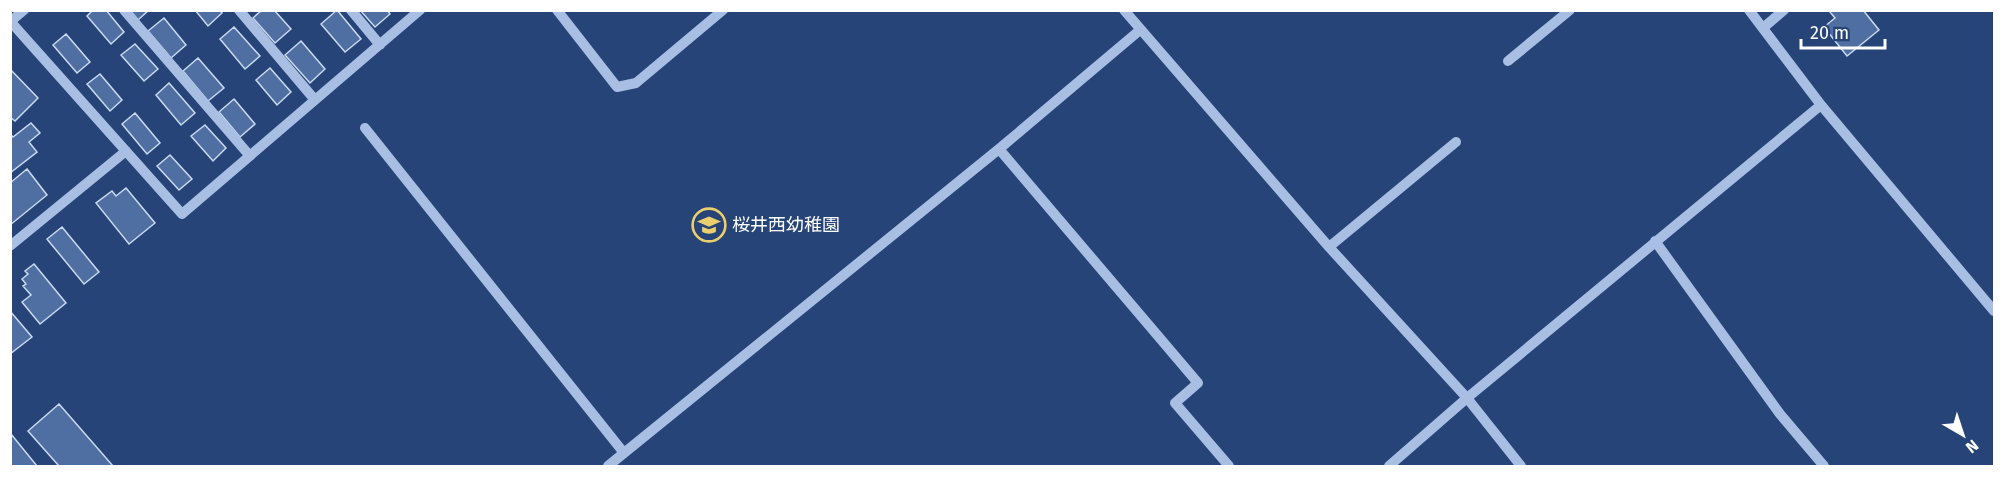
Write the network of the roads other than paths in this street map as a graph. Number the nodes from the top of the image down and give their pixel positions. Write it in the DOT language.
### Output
graph roads {
  1 [pos="24,10"];
  2 [pos="124,10"];
  3 [pos="238,10"];
  4 [pos="351,10"];
  5 [pos="420,10"];
  6 [pos="556,10"];
  7 [pos="723,10"];
  8 [pos="1124,10"];
  9 [pos="1570,10"];
  10 [pos="1749,10"];
  11 [pos="1784,10"];
  12 [pos="11,21"];
  13 [pos="1763,28"];
  14 [pos="1140,30"];
  15 [pos="380,45"];
  16 [pos="1508,61"];
  17 [pos="315,100"];
  18 [pos="1821,105"];
  19 [pos="365,129"];
  20 [pos="1456,142"];
  21 [pos="999,149"];
  22 [pos="126,151"];
  23 [pos="250,156"];
  24 [pos="1655,241"];
  25 [pos="10,246"];
  26 [pos="1329,247"];
  27 [pos="1995,311"];
  28 [pos="1467,398"];
  29 [pos="624,453"];
  30 [pos="608,466"];
  31 [pos="1228,466"];
  32 [pos="1389,466"];
  33 [pos="1521,466"];
  34 [pos="1824,466"];
  1 -- 12 [label="street"];
  2 -- 23 [label="street"];
  3 -- 17 [label="street"];
  4 -- 15 [label="street"];
  5 -- 15 [label="street"];
  6 -- 7 [label="street"];
  8 -- 14 [label="street"];
  9 -- 16 [label="street"];
  10 -- 13 [label="street"];
  11 -- 13 [label="street"];
  12 -- 22 [label="street"];
  13 -- 18 [label="street"];
  14 -- 21 [label="street"];
  14 -- 26 [label="street"];
  15 -- 17 [label="street"];
  17 -- 23 [label="street"];
  18 -- 24 [label="street"];
  18 -- 27 [label="street"];
  19 -- 29 [label="street"];
  20 -- 26 [label="street"];
  21 -- 29 [label="street"];
  21 -- 31 [label="street"];
  22 -- 23 [label="street"];
  22 -- 25 [label="street"];
  24 -- 28 [label="street"];
  24 -- 34 [label="street"];
  26 -- 28 [label="street"];
  28 -- 32 [label="street"];
  28 -- 33 [label="street"];
  29 -- 30 [label="street"];
}
